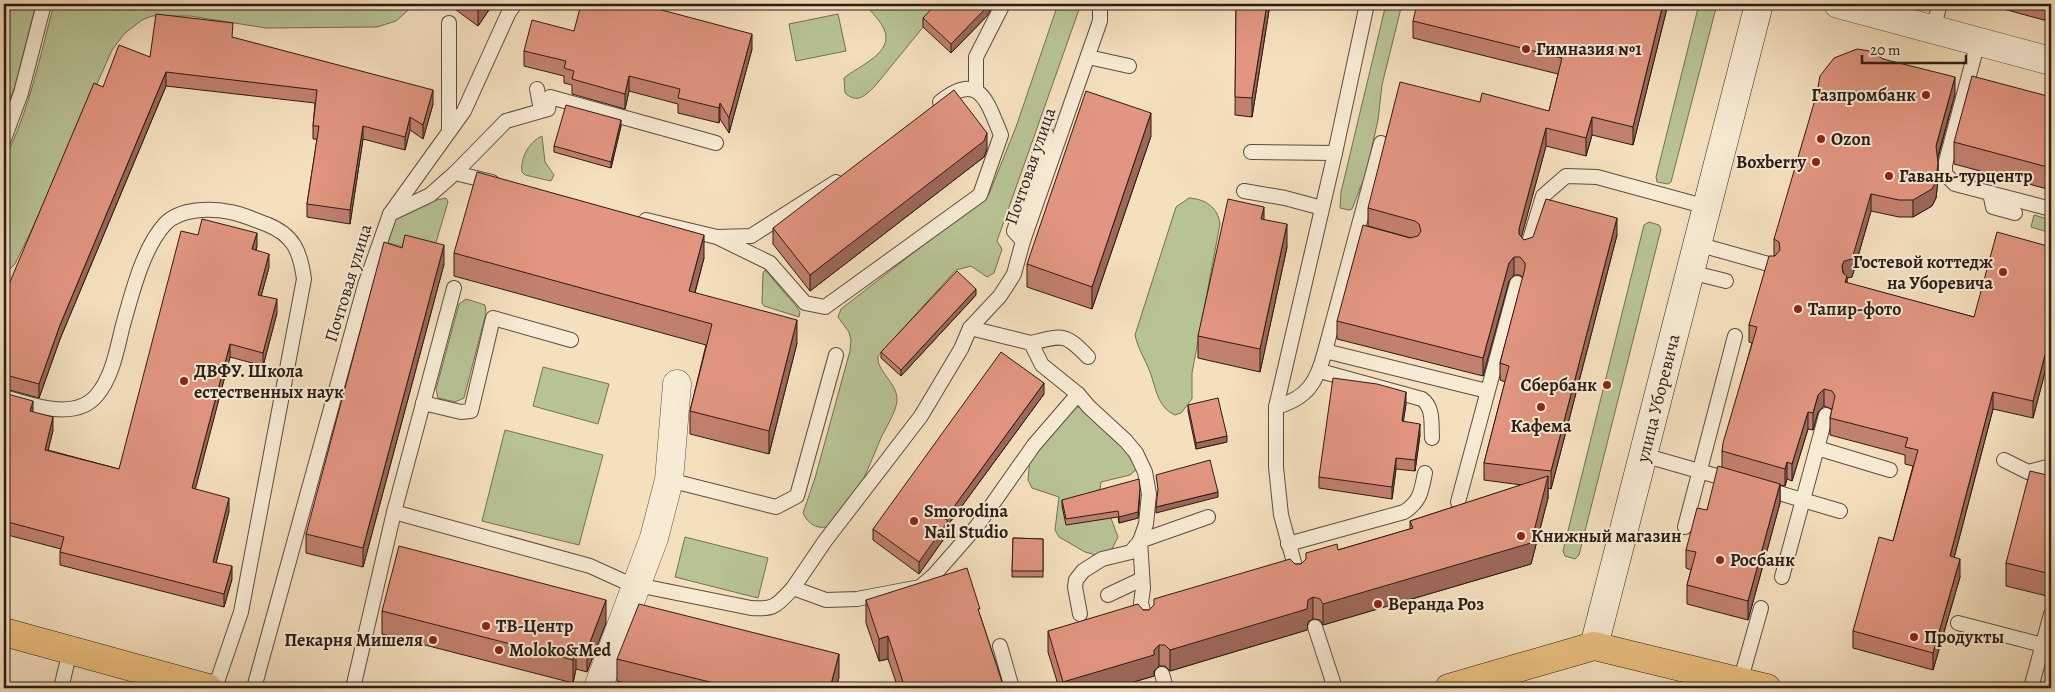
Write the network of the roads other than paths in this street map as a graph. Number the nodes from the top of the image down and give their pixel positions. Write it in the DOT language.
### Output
graph roads {
  1 [pos="44,4"];
  2 [pos="515,4"];
  3 [pos="1003,4"];
  4 [pos="1100,4"];
  5 [pos="1367,4"];
  6 [pos="1759,4"];
  7 [pos="1838,4"];
  8 [pos="1936,16"];
  9 [pos="449,23"];
  10 [pos="1978,42"];
  11 [pos="1088,57"];
  12 [pos="2051,61"];
  13 [pos="1129,66"];
  14 [pos="538,89"];
  15 [pos="976,90"];
  16 [pos="931,109"];
  17 [pos="541,110"];
  18 [pos="450,131"];
  19 [pos="1046,134"];
  20 [pos="4,139"];
  21 [pos="716,143"];
  22 [pos="1381,143"];
  23 [pos="1251,152"];
  24 [pos="1336,153"];
  25 [pos="455,174"];
  26 [pos="846,176"];
  27 [pos="504,185"];
  28 [pos="1244,191"];
  29 [pos="1990,193"];
  30 [pos="1707,207"];
  31 [pos="1322,208"];
  32 [pos="2051,209"];
  33 [pos="2015,213"];
  34 [pos="390,214"];
  35 [pos="633,216"];
  36 [pos="1357,232"];
  37 [pos="717,237"];
  38 [pos="1373,237"];
  39 [pos="1023,241"];
  40 [pos="1697,244"];
  41 [pos="1527,248"];
  42 [pos="1772,265"];
  43 [pos="1690,272"];
  44 [pos="1726,282"];
  45 [pos="1517,283"];
  46 [pos="454,288"];
  47 [pos="970,328"];
  48 [pos="1735,336"];
  49 [pos="571,340"];
  50 [pos="1031,343"];
  51 [pos="1325,351"];
  52 [pos="836,355"];
  53 [pos="1088,357"];
  54 [pos="1320,371"];
  55 [pos="677,384"];
  56 [pos="1486,391"];
  57 [pos="1078,394"];
  58 [pos="4,397"];
  59 [pos="423,403"];
  60 [pos="1276,407"];
  61 [pos="1826,415"];
  62 [pos="1432,438"];
  63 [pos="1817,448"];
  64 [pos="1643,455"];
  65 [pos="2004,460"];
  66 [pos="2051,466"];
  67 [pos="1890,470"];
  68 [pos="1698,471"];
  69 [pos="1425,473"];
  70 [pos="669,480"];
  71 [pos="1803,500"];
  72 [pos="1458,502"];
  73 [pos="1840,511"];
  74 [pos="394,512"];
  75 [pos="1208,517"];
  76 [pos="1684,527"];
  77 [pos="1140,541"];
  78 [pos="1288,544"];
  79 [pos="1298,577"];
  80 [pos="1782,577"];
  81 [pos="1142,580"];
  82 [pos="637,585"];
  83 [pos="794,588"];
  84 [pos="1108,595"];
  85 [pos="1761,608"];
  86 [pos="1080,614"];
  87 [pos="2051,614"];
  88 [pos="1146,623"];
  89 [pos="1958,623"];
  90 [pos="1315,627"];
  91 [pos="4,632"];
  92 [pos="2042,645"];
  93 [pos="1000,646"];
  94 [pos="1594,646"];
  95 [pos="70,651"];
  96 [pos="1162,674"];
  97 [pos="1740,682"];
  98 [pos="61,688"];
  99 [pos="208,688"];
  100 [pos="215,688"];
  101 [pos="254,688"];
  102 [pos="353,688"];
  103 [pos="598,688"];
  104 [pos="1012,688"];
  105 [pos="1166,688"];
  106 [pos="1335,688"];
  107 [pos="1449,688"];
  108 [pos="1767,688"];
  109 [pos="2031,688"];
  1 -- 20 [label="lane"];
  2 -- 18 [label="lane, Почтовая улица"];
  3 -- 15 [label="lane"];
  4 -- 11 [label="lane, Почтовая улица"];
  5 -- 24 [label="lane"];
  6 -- 30 [label="main road, улица Уборевича"];
  7 -- 8 [label="main road"];
  8 -- 10 [label="main road"];
  9 -- 18 [label="lane"];
  10 -- 12 [label="main road"];
  10 -- 29 [label="lane"];
  11 -- 13 [label="lane"];
  11 -- 39 [label="lane, Почтовая улица"];
  14 -- 17 [label="lane"];
  15 -- 16 [label="lane"];
  15 -- 37 [label="lane"];
  17 -- 21 [label="lane"];
  17 -- 25 [label="lane"];
  18 -- 34 [label="lane, Почтовая улица"];
  19 -- 39 [label="lane"];
  22 -- 36 [label="lane"];
  23 -- 24 [label="lane"];
  24 -- 31 [label="lane"];
  25 -- 27 [label="lane"];
  25 -- 34 [label="lane"];
  26 -- 37 [label="lane"];
  28 -- 31 [label="lane"];
  29 -- 32 [label="lane"];
  29 -- 33 [label="lane"];
  30 -- 40 [label="main road, улица Уборевича"];
  30 -- 41 [label="lane"];
  31 -- 60 [label="lane"];
  34 -- 101 [label="lane, Почтовая улица"];
  35 -- 37 [label="lane"];
  36 -- 38 [label="lane"];
  36 -- 51 [label="lane"];
  39 -- 47 [label="lane, Почтовая улица"];
  40 -- 42 [label="lane"];
  40 -- 43 [label="main road, улица Уборевича"];
  43 -- 44 [label="lane"];
  43 -- 64 [label="main road, улица Уборевича"];
  45 -- 56 [label="lane"];
  46 -- 59 [label="lane"];
  47 -- 50 [label="lane"];
  47 -- 83 [label="lane, Почтовая улица"];
  48 -- 68 [label="lane"];
  49 -- 59 [label="lane"];
  50 -- 53 [label="lane"];
  50 -- 57 [label="lane"];
  51 -- 54 [label="lane"];
  51 -- 56 [label="lane"];
  52 -- 70 [label="lane"];
  54 -- 60 [label="lane"];
  54 -- 62 [label="lane"];
  55 -- 70 [label="main road"];
  56 -- 72 [label="lane"];
  57 -- 77 [label="lane"];
  57 -- 83 [label="lane"];
  58 -- 100 [label="lane"];
  59 -- 74 [label="lane"];
  60 -- 78 [label="lane"];
  61 -- 63 [label="lane"];
  63 -- 67 [label="lane"];
  63 -- 71 [label="lane"];
  64 -- 68 [label="lane"];
  64 -- 94 [label="main road, улица Уборевича"];
  65 -- 66 [label="lane"];
  68 -- 71 [label="lane"];
  68 -- 76 [label="lane"];
  69 -- 78 [label="lane"];
  70 -- 82 [label="main road"];
  71 -- 73 [label="lane"];
  71 -- 80 [label="lane"];
  74 -- 82 [label="lane"];
  74 -- 102 [label="lane"];
  75 -- 77 [label="lane"];
  77 -- 81 [label="lane"];
  77 -- 86 [label="lane"];
  78 -- 79 [label="lane"];
  81 -- 84 [label="lane"];
  81 -- 88 [label="lane"];
  82 -- 83 [label="lane, Почтовая улица"];
  82 -- 103 [label="main road"];
  85 -- 97 [label="lane"];
  87 -- 92 [label="lane"];
  89 -- 92 [label="lane"];
  90 -- 106 [label="lane"];
  91 -- 95 [label="main road"];
  92 -- 109 [label="lane"];
  93 -- 104 [label="lane"];
  94 -- 97 [label="main road"];
  94 -- 107 [label="main road"];
  95 -- 98 [label="lane"];
  95 -- 99 [label="main road"];
  96 -- 105 [label="lane"];
  97 -- 108 [label="main road"];
}
